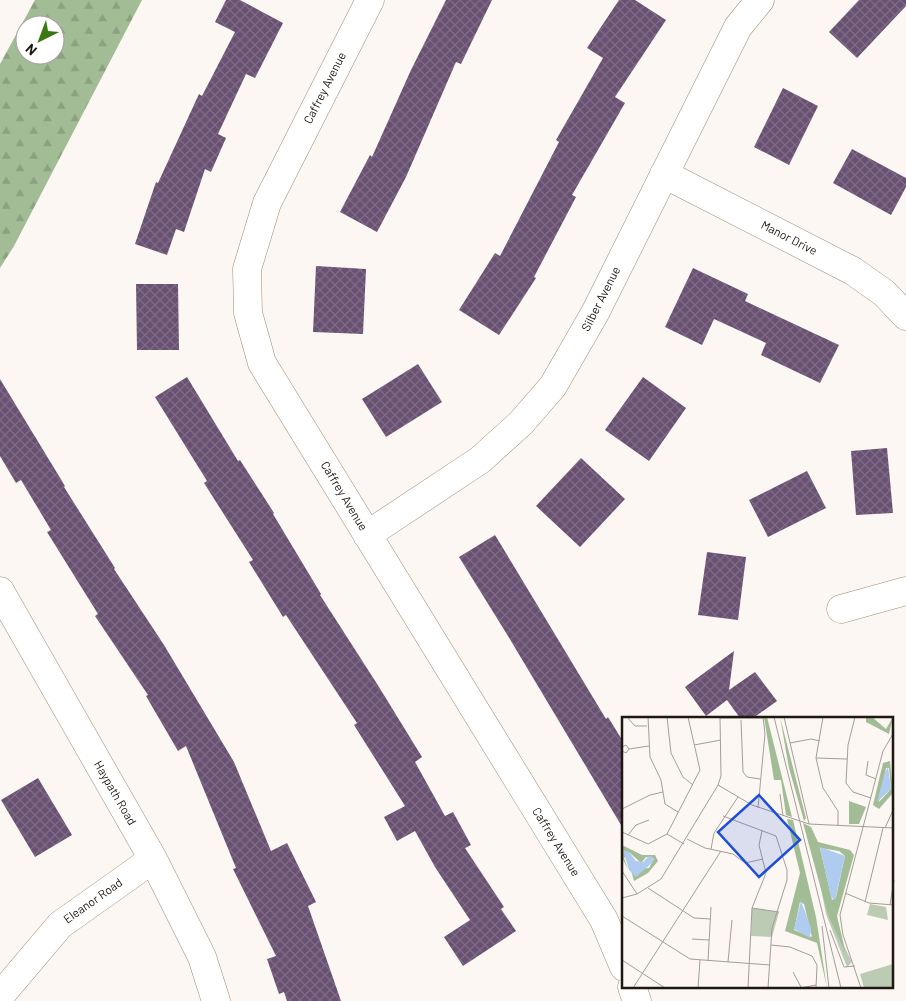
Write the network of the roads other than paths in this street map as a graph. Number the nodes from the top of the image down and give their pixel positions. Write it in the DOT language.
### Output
graph roads {
  1 [pos="370,0"];
  2 [pos="760,0"];
  3 [pos="664,174"];
  4 [pos="906,316"];
  5 [pos="368,535"];
  6 [pos="0,591"];
  7 [pos="906,591"];
  8 [pos="841,609"];
  9 [pos="153,859"];
  10 [pos="622,962"];
  11 [pos="632,988"];
  12 [pos="0,996"];
  13 [pos="216,1001"];
  14 [pos="637,1001"];
  1 -- 5 [label="street, Caffrey Avenue"];
  2 -- 3 [label="street, Silber Avenue"];
  3 -- 4 [label="street, Manor Drive"];
  3 -- 5 [label="street, Silber Avenue"];
  5 -- 10 [label="street, Caffrey Avenue"];
  6 -- 9 [label="street, Haypath Road"];
  7 -- 8 [label="street"];
  9 -- 12 [label="street, Eleanor Road"];
  9 -- 13 [label="street, Haypath Road"];
  11 -- 14 [label="street"];
}
